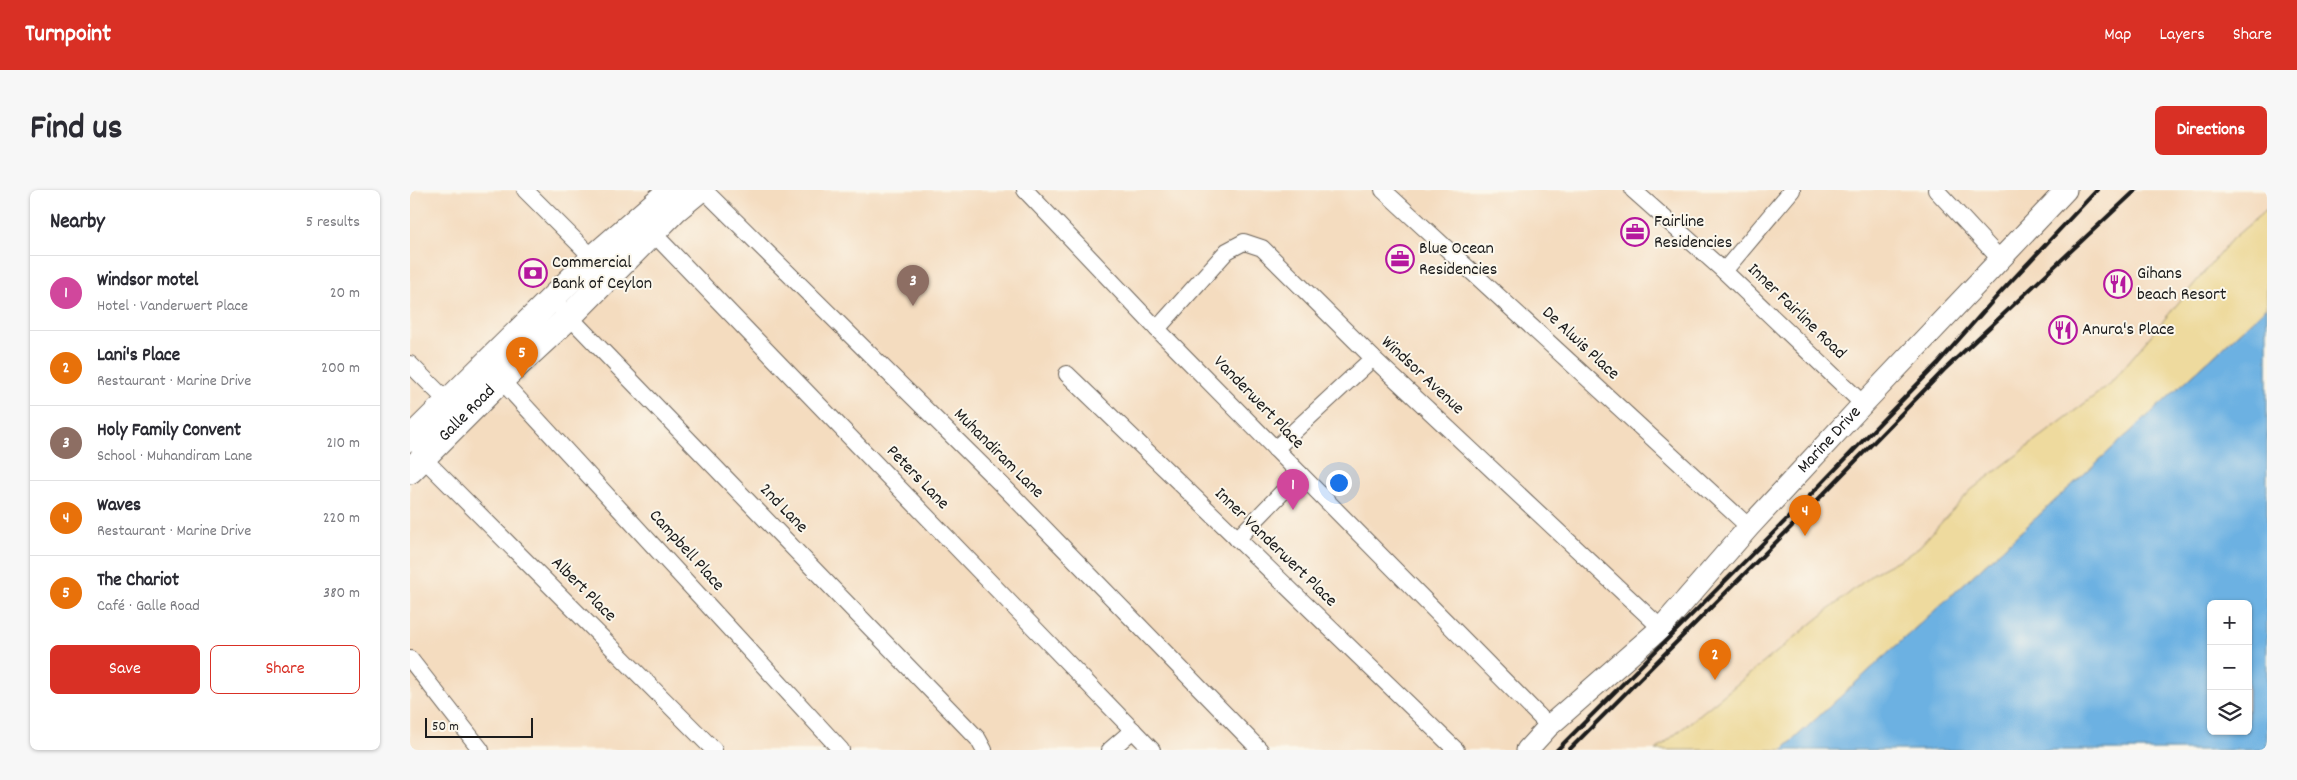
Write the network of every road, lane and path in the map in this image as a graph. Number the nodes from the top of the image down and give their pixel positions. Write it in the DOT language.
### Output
graph roads {
  1 [pos="524,190"];
  2 [pos="671,190"];
  3 [pos="699,190"];
  4 [pos="704,190"];
  5 [pos="1025,190"];
  6 [pos="1384,190"];
  7 [pos="1633,190"];
  8 [pos="1792,190"];
  9 [pos="1936,190"];
  10 [pos="2066,190"];
  11 [pos="653,233"];
  12 [pos="593,258"];
  13 [pos="2000,260"];
  14 [pos="1724,271"];
  15 [pos="553,298"];
  16 [pos="569,317"];
  17 [pos="1158,329"];
  18 [pos="1373,358"];
  19 [pos="410,364"];
  20 [pos="1067,374"];
  21 [pos="501,380"];
  22 [pos="448,402"];
  23 [pos="1863,404"];
  24 [pos="1275,449"];
  25 [pos="414,456"];
  26 [pos="1300,474"];
  27 [pos="1749,527"];
  28 [pos="1236,539"];
  29 [pos="1661,628"];
  30 [pos="410,659"];
  31 [pos="1549,726"];
  32 [pos="1132,730"];
  33 [pos="481,750"];
  34 [pos="714,750"];
  35 [pos="841,750"];
  36 [pos="984,750"];
  37 [pos="1110,750"];
  38 [pos="1152,750"];
  39 [pos="1260,750"];
  40 [pos="1456,750"];
  41 [pos="1527,750"];
  1 -- 12 [label="street"];
  2 -- 12 [label="highway, Galle Road"];
  3 -- 11 [label="highway, Galle Road"];
  4 -- 39 [label="street, Muhandiram Lane"];
  5 -- 17 [label="street, Vanderwert Place"];
  6 -- 27 [label="street, De Alwis Place"];
  7 -- 14 [label="street, Inner Fairline Road"];
  8 -- 14 [label="street"];
  9 -- 13 [label="street"];
  10 -- 13 [label="main road, Marine Drive"];
  11 -- 16 [label="highway, Galle Road"];
  11 -- 32 [label="street, Peters Lane"];
  12 -- 15 [label="highway, Galle Road"];
  13 -- 23 [label="main road, Marine Drive"];
  14 -- 23 [label="street, Inner Fairline Road"];
  15 -- 16 [label="street, 2nd Lane"];
  15 -- 22 [label="highway, Galle Road"];
  16 -- 21 [label="highway, Galle Road"];
  16 -- 36 [label="street, 2nd Lane"];
  17 -- 18 [label="street, Windsor Avenue"];
  17 -- 24 [label="street, Vanderwert Place"];
  18 -- 24 [label="street"];
  18 -- 29 [label="street, Windsor Avenue"];
  19 -- 22 [label="street"];
  20 -- 28 [label="street, Inner Vanderwert Place"];
  21 -- 25 [label="highway, Galle Road"];
  21 -- 35 [label="street, Campbell Place"];
  22 -- 25 [label="highway, Galle Road"];
  23 -- 27 [label="main road, Marine Drive"];
  24 -- 26 [label="street, Vanderwert Place"];
  25 -- 34 [label="street, Albert Place"];
  26 -- 28 [label="street"];
  26 -- 31 [label="street, Vanderwert Place"];
  27 -- 29 [label="main road, Marine Drive"];
  28 -- 40 [label="street, Inner Vanderwert Place"];
  29 -- 31 [label="main road, Marine Drive"];
  30 -- 33 [label="street"];
  31 -- 41 [label="main road, Marine Drive"];
  32 -- 37 [label="street"];
  32 -- 38 [label="street, Peters Lane"];
}
